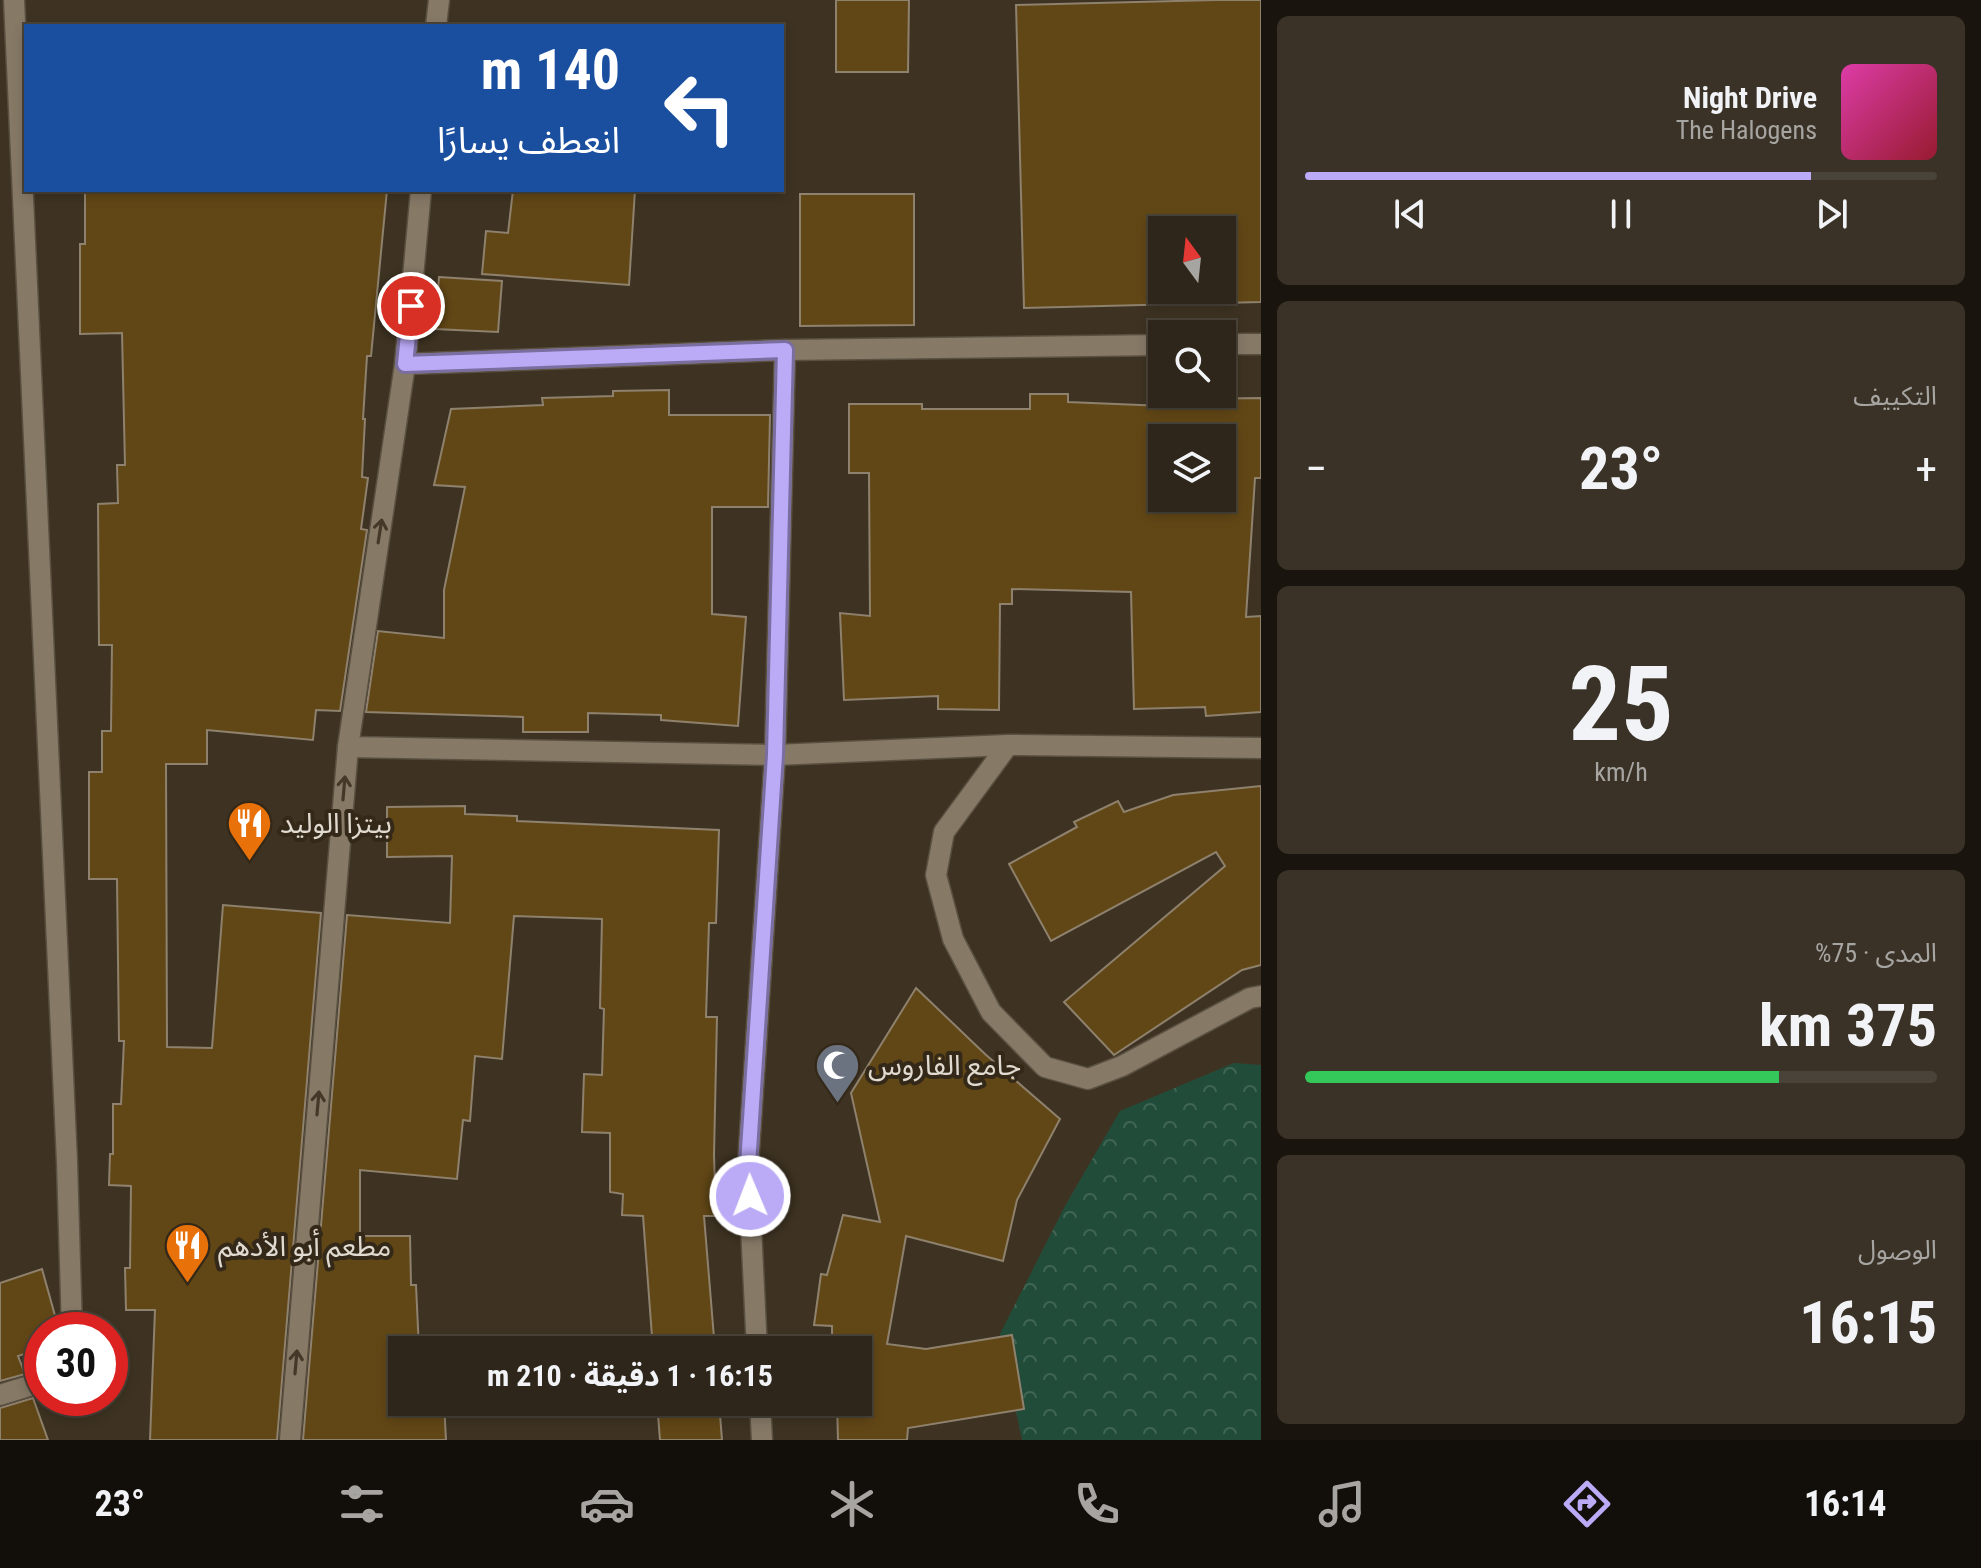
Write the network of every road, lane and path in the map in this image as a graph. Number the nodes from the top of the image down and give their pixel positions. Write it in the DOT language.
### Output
graph roads {
  1 [pos="13,0"];
  2 [pos="439,0"];
  3 [pos="436,24"];
  4 [pos="421,192"];
  5 [pos="1236,344"];
  6 [pos="1261,344"];
  7 [pos="1148,345"];
  8 [pos="785,350"];
  9 [pos="405,364"];
  10 [pos="1008,745"];
  11 [pos="348,747"];
  12 [pos="1261,748"];
  13 [pos="775,755"];
  14 [pos="1261,996"];
  15 [pos="71,1312"];
  16 [pos="756,1336"];
  17 [pos="24,1388"];
  18 [pos="0,1395"];
  19 [pos="761,1416"];
  20 [pos="290,1440"];
  21 [pos="762,1440"];
  1 -- 15 [label="street"];
  2 -- 3 [label="street"];
  4 -- 9 [label="street"];
  5 -- 6 [label="street"];
  7 -- 8 [label="street"];
  8 -- 9 [label="street"];
  8 -- 13 [label="street"];
  11 -- 9 [label="street, one-way"];
  10 -- 12 [label="street"];
  10 -- 13 [label="street"];
  10 -- 14 [label="street"];
  11 -- 13 [label="street"];
  20 -- 11 [label="street, one-way"];
  13 -- 16 [label="street"];
  17 -- 18 [label="street"];
  19 -- 21 [label="street"];
}
